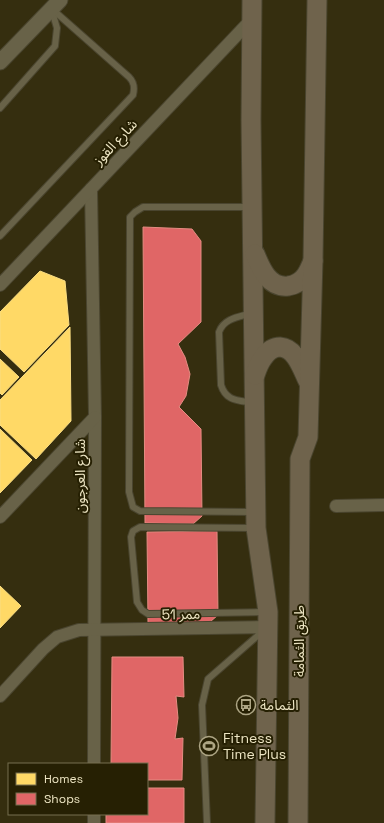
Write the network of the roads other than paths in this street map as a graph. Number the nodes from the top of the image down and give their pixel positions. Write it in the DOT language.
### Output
graph roads {
  1 [pos="252,0"];
  2 [pos="317,0"];
  3 [pos="56,5"];
  4 [pos="252,19"];
  5 [pos="0,62"];
  6 [pos="0,108"];
  7 [pos="91,189"];
  8 [pos="252,207"];
  9 [pos="0,236"];
  10 [pos="253,251"];
  11 [pos="314,260"];
  12 [pos="0,285"];
  13 [pos="253,312"];
  14 [pos="254,377"];
  15 [pos="309,382"];
  16 [pos="254,403"];
  17 [pos="95,417"];
  18 [pos="384,505"];
  19 [pos="336,506"];
  20 [pos="0,517"];
  21 [pos="256,520"];
  22 [pos="268,620"];
  23 [pos="94,630"];
  24 [pos="0,696"];
  25 [pos="94,763"];
  26 [pos="207,823"];
  27 [pos="265,823"];
  28 [pos="298,823"];
  1 -- 4 [label="main road"];
  2 -- 11 [label="main road, طريق الثمامة"];
  3 -- 5 [label="street"];
  3 -- 6 [label="lane"];
  3 -- 9 [label="lane"];
  4 -- 7 [label="street, شارع القوز"];
  4 -- 8 [label="main road"];
  7 -- 12 [label="street, شارع القوز"];
  7 -- 17 [label="street, شارع العرجون"];
  8 -- 10 [label="main road"];
  8 -- 21 [label="lane"];
  10 -- 11 [label="main road"];
  10 -- 13 [label="main road"];
  11 -- 15 [label="main road, طريق الثمامة"];
  13 -- 14 [label="main road"];
  13 -- 16 [label="lane"];
  14 -- 15 [label="main road"];
  14 -- 16 [label="main road"];
  15 -- 28 [label="main road, طريق الثمامة"];
  16 -- 21 [label="main road"];
  17 -- 20 [label="street"];
  17 -- 23 [label="street, شارع العرجون"];
  18 -- 19 [label="street"];
  21 -- 22 [label="main road"];
  21 -- 22 [label="lane"];
  22 -- 23 [label="street, ممر 51"];
  22 -- 26 [label="lane"];
  22 -- 27 [label="main road"];
  23 -- 24 [label="street, ممر 51"];
  23 -- 25 [label="street, شارع العرجون"];
}
